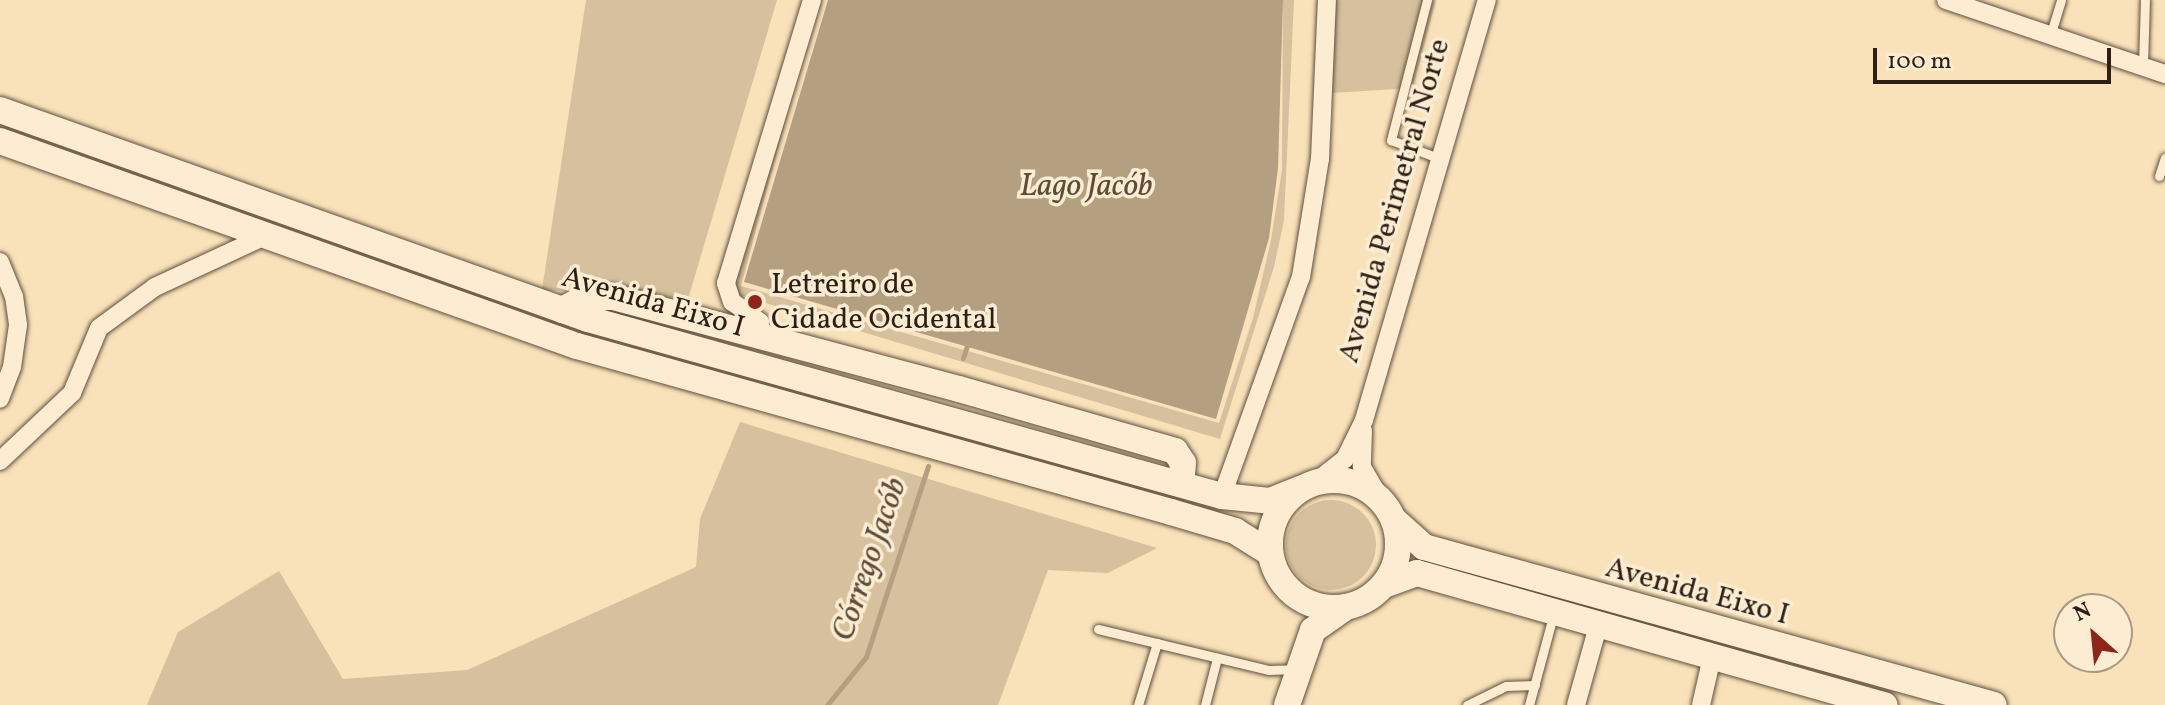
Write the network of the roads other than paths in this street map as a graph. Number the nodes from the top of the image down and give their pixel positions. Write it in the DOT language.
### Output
graph roads {
  1 [pos="812,0"];
  2 [pos="1327,0"];
  3 [pos="1427,0"];
  4 [pos="1487,0"];
  5 [pos="1946,0"];
  6 [pos="2061,0"];
  7 [pos="2145,0"];
  8 [pos="2051,33"];
  9 [pos="2143,66"];
  10 [pos="2165,74"];
  11 [pos="0,110"];
  12 [pos="0,141"];
  13 [pos="2165,158"];
  14 [pos="1443,160"];
  15 [pos="2159,176"];
  16 [pos="265,236"];
  17 [pos="0,262"];
  18 [pos="562,310"];
  19 [pos="762,337"];
  20 [pos="0,399"];
  21 [pos="1364,420"];
  22 [pos="0,461"];
  23 [pos="1181,484"];
  24 [pos="1307,486"];
  25 [pos="1222,496"];
  26 [pos="1379,497"];
  27 [pos="1394,520"];
  28 [pos="1270,553"];
  29 [pos="1384,585"];
  30 [pos="1289,590"];
  31 [pos="1347,607"];
  32 [pos="1553,615"];
  33 [pos="1598,626"];
  34 [pos="1098,629"];
  35 [pos="1157,643"];
  36 [pos="1712,657"];
  37 [pos="1217,658"];
  38 [pos="1296,668"];
  39 [pos="1535,685"];
  40 [pos="1138,705"];
  41 [pos="1205,705"];
  42 [pos="1284,705"];
  43 [pos="1467,705"];
  44 [pos="1529,705"];
  45 [pos="1576,705"];
  46 [pos="1701,705"];
  47 [pos="1885,705"];
  48 [pos="1994,705"];
  1 -- 19 [label="street"];
  2 -- 25 [label="street"];
  3 -- 14 [label="lane"];
  4 -- 14 [label="street, Avenida Perimetral Norte"];
  5 -- 8 [label="street"];
  6 -- 8 [label="lane"];
  7 -- 9 [label="lane"];
  8 -- 9 [label="street"];
  9 -- 10 [label="street"];
  11 -- 18 [label="main road, Avenida Eixo I"];
  12 -- 16 [label="main road, Avenida Eixo I"];
  13 -- 15 [label="lane"];
  14 -- 21 [label="street, Avenida Perimetral Norte"];
  16 -- 22 [label="street"];
  16 -- 28 [label="main road, Avenida Eixo I"];
  17 -- 20 [label="street"];
  18 -- 19 [label="main road"];
  18 -- 23 [label="main road, Avenida Eixo I"];
  19 -- 23 [label="main road"];
  21 -- 24 [label="street, Avenida Perimetral Norte"];
  21 -- 26 [label="street, Avenida Perimetral Norte"];
  23 -- 25 [label="main road, Avenida Eixo I"];
  24 -- 25 [label="main road, Avenida Eixo I"];
  24 -- 26 [label="main road"];
  24 -- 28 [label="main road"];
  26 -- 27 [label="main road"];
  27 -- 29 [label="main road"];
  27 -- 48 [label="main road, Avenida Eixo I"];
  28 -- 30 [label="main road"];
  29 -- 31 [label="main road"];
  29 -- 32 [label="main road, Avenida Eixo I"];
  30 -- 31 [label="main road"];
  30 -- 38 [label="main road"];
  31 -- 38 [label="main road"];
  32 -- 33 [label="main road, Avenida Eixo I"];
  32 -- 39 [label="lane"];
  33 -- 36 [label="main road, Avenida Eixo I"];
  33 -- 45 [label="street"];
  34 -- 35 [label="lane"];
  35 -- 37 [label="lane"];
  35 -- 40 [label="lane"];
  36 -- 46 [label="street"];
  36 -- 47 [label="main road, Avenida Eixo I"];
  37 -- 38 [label="lane"];
  37 -- 41 [label="lane"];
  38 -- 42 [label="main road"];
  39 -- 43 [label="lane"];
  39 -- 44 [label="lane"];
}
